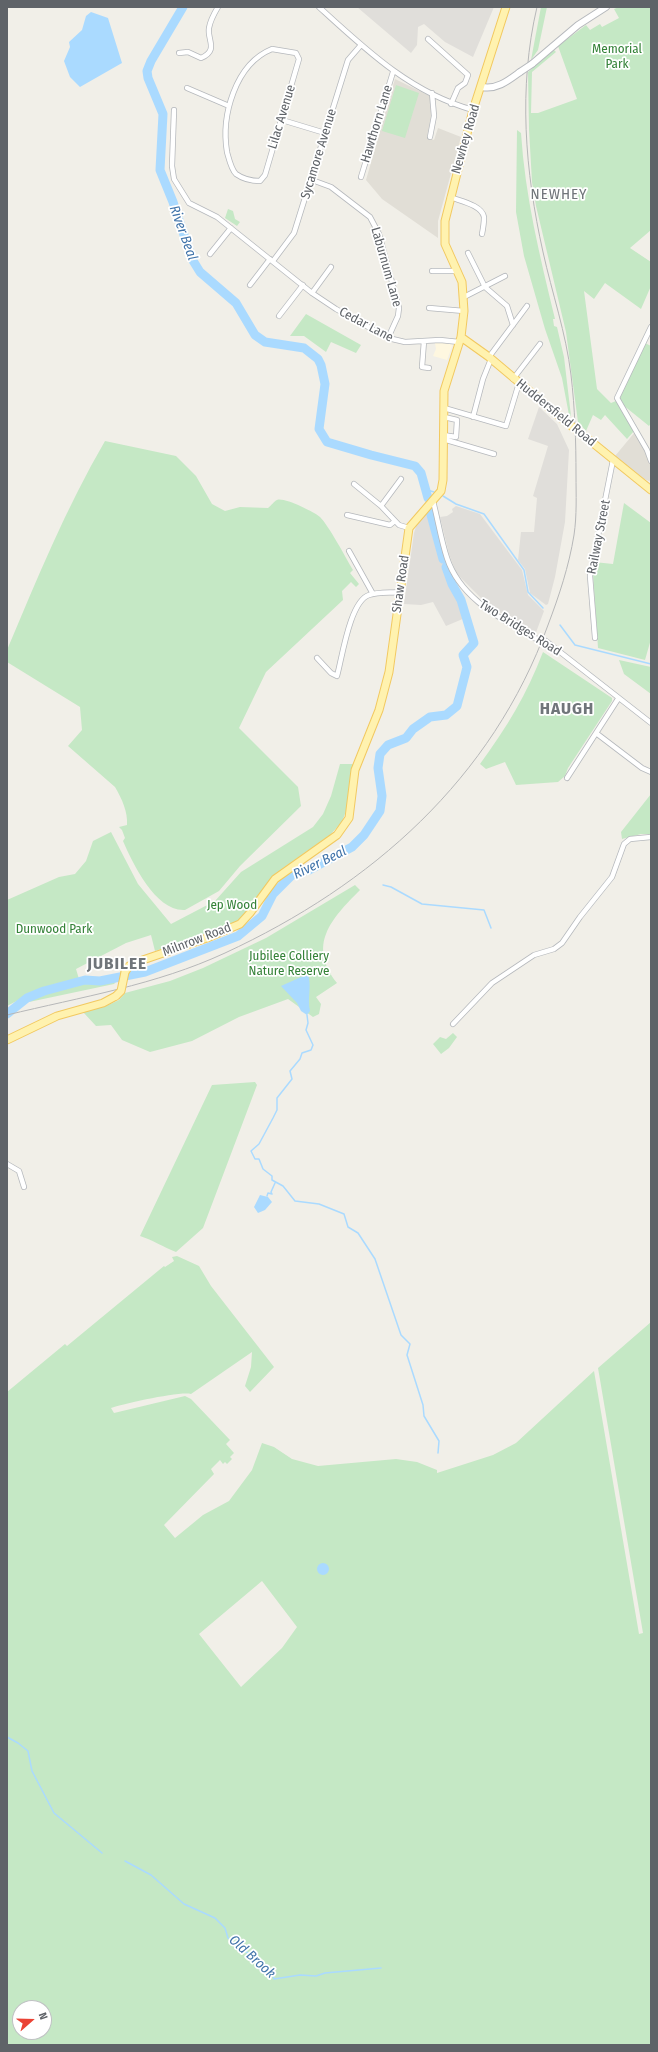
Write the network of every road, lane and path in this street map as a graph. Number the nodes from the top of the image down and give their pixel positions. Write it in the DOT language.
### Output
graph roads {
  1 [pos="218,7"];
  2 [pos="319,7"];
  3 [pos="506,7"];
  4 [pos="606,7"];
  5 [pos="428,39"];
  6 [pos="361,45"];
  7 [pos="179,53"];
  8 [pos="393,72"];
  9 [pos="482,87"];
  10 [pos="187,88"];
  11 [pos="432,93"];
  12 [pos="451,104"];
  13 [pos="228,106"];
  14 [pos="174,110"];
  15 [pos="473,110"];
  16 [pos="282,120"];
  17 [pos="325,133"];
  18 [pos="430,137"];
  19 [pos="361,177"];
  20 [pos="312,180"];
  21 [pos="450,197"];
  22 [pos="231,228"];
  23 [pos="482,234"];
  24 [pos="468,253"];
  25 [pos="210,254"];
  26 [pos="272,260"];
  27 [pos="331,267"];
  28 [pos="432,271"];
  29 [pos="458,272"];
  30 [pos="505,276"];
  31 [pos="250,285"];
  32 [pos="303,285"];
  33 [pos="485,287"];
  34 [pos="312,293"];
  35 [pos="464,297"];
  36 [pos="527,306"];
  37 [pos="429,308"];
  38 [pos="464,311"];
  39 [pos="279,316"];
  40 [pos="513,325"];
  41 [pos="651,327"];
  42 [pos="388,338"];
  43 [pos="460,340"];
  44 [pos="424,341"];
  45 [pos="540,344"];
  46 [pos="490,358"];
  47 [pos="429,368"];
  48 [pos="516,381"];
  49 [pos="444,408"];
  50 [pos="444,417"];
  51 [pos="473,417"];
  52 [pos="443,437"];
  53 [pos="494,454"];
  54 [pos="613,460"];
  55 [pos="651,461"];
  56 [pos="401,479"];
  57 [pos="354,484"];
  58 [pos="651,489"];
  59 [pos="433,501"];
  60 [pos="381,506"];
  61 [pos="347,515"];
  62 [pos="395,521"];
  63 [pos="409,528"];
  64 [pos="349,551"];
  65 [pos="400,592"];
  66 [pos="373,594"];
  67 [pos="595,638"];
  68 [pos="317,658"];
  69 [pos="618,699"];
  70 [pos="651,723"];
  71 [pos="596,733"];
  72 [pos="651,772"];
  73 [pos="567,778"];
  74 [pos="336,835"];
  75 [pos="651,837"];
  76 [pos="453,1024"];
  77 [pos="7,1040"];
  78 [pos="7,1164"];
  79 [pos="24,1187"];
  1 -- 7 [label="street"];
  2 -- 6 [label="street"];
  3 -- 9 [label="main road"];
  4 -- 9 [label="street, Newhey Road, bridge"];
  5 -- 12 [label="street"];
  6 -- 8 [label="street"];
  6 -- 17 [label="street, Sycamore Avenue"];
  8 -- 11 [label="street"];
  8 -- 19 [label="street, Hawthorn Lane"];
  9 -- 15 [label="main road, Newhey Road"];
  10 -- 13 [label="street"];
  11 -- 12 [label="street"];
  11 -- 18 [label="street"];
  12 -- 15 [label="street"];
  13 -- 16 [label="street, Lilac Avenue"];
  13 -- 16 [label="street, Lilac Avenue"];
  14 -- 22 [label="street, Cedar Lane"];
  15 -- 21 [label="main road, Newhey Road"];
  16 -- 17 [label="street"];
  17 -- 20 [label="street, Sycamore Avenue"];
  20 -- 26 [label="street, Sycamore Avenue"];
  20 -- 42 [label="street, Laburnum Lane"];
  21 -- 23 [label="street"];
  21 -- 29 [label="main road, Newhey Road"];
  22 -- 25 [label="street"];
  22 -- 26 [label="street, Cedar Lane"];
  24 -- 33 [label="street"];
  26 -- 31 [label="street, Sycamore Avenue"];
  26 -- 32 [label="street, Cedar Lane"];
  27 -- 34 [label="street"];
  28 -- 29 [label="street"];
  29 -- 35 [label="main road, Newhey Road"];
  30 -- 33 [label="street"];
  32 -- 34 [label="street, Cedar Lane"];
  32 -- 39 [label="street"];
  33 -- 35 [label="street"];
  33 -- 40 [label="street"];
  34 -- 42 [label="street, Cedar Lane"];
  35 -- 38 [label="main road, Newhey Road"];
  36 -- 40 [label="street"];
  37 -- 38 [label="street"];
  38 -- 43 [label="main road, Newhey Road"];
  40 -- 46 [label="street"];
  41 -- 55 [label="street"];
  42 -- 44 [label="street, Cedar Lane"];
  43 -- 44 [label="street, Cedar Lane"];
  43 -- 46 [label="main road, Huddersfield Road"];
  43 -- 49 [label="main road"];
  44 -- 47 [label="street"];
  45 -- 48 [label="street"];
  46 -- 48 [label="main road, Huddersfield Road"];
  46 -- 51 [label="street"];
  48 -- 51 [label="street"];
  48 -- 54 [label="main road, Huddersfield Road, bridge"];
  49 -- 50 [label="main road"];
  49 -- 51 [label="street"];
  50 -- 52 [label="main road"];
  50 -- 52 [label="street"];
  52 -- 53 [label="street"];
  52 -- 59 [label="main road"];
  54 -- 58 [label="main road, Huddersfield Road"];
  54 -- 67 [label="street, Railway Street"];
  56 -- 60 [label="street"];
  57 -- 60 [label="street"];
  59 -- 63 [label="main road"];
  59 -- 69 [label="street, Two Bridges Road, bridge"];
  60 -- 62 [label="street"];
  61 -- 62 [label="street"];
  62 -- 63 [label="street"];
  63 -- 65 [label="main road, Shaw Road"];
  64 -- 66 [label="street"];
  65 -- 66 [label="street"];
  65 -- 74 [label="main road, Shaw Road"];
  66 -- 68 [label="street"];
  69 -- 70 [label="street, Two Bridges Road"];
  69 -- 71 [label="street"];
  71 -- 72 [label="street"];
  71 -- 73 [label="street"];
  74 -- 77 [label="main road, Milnrow Road, bridge"];
  75 -- 76 [label="street"];
  78 -- 79 [label="street"];
}
